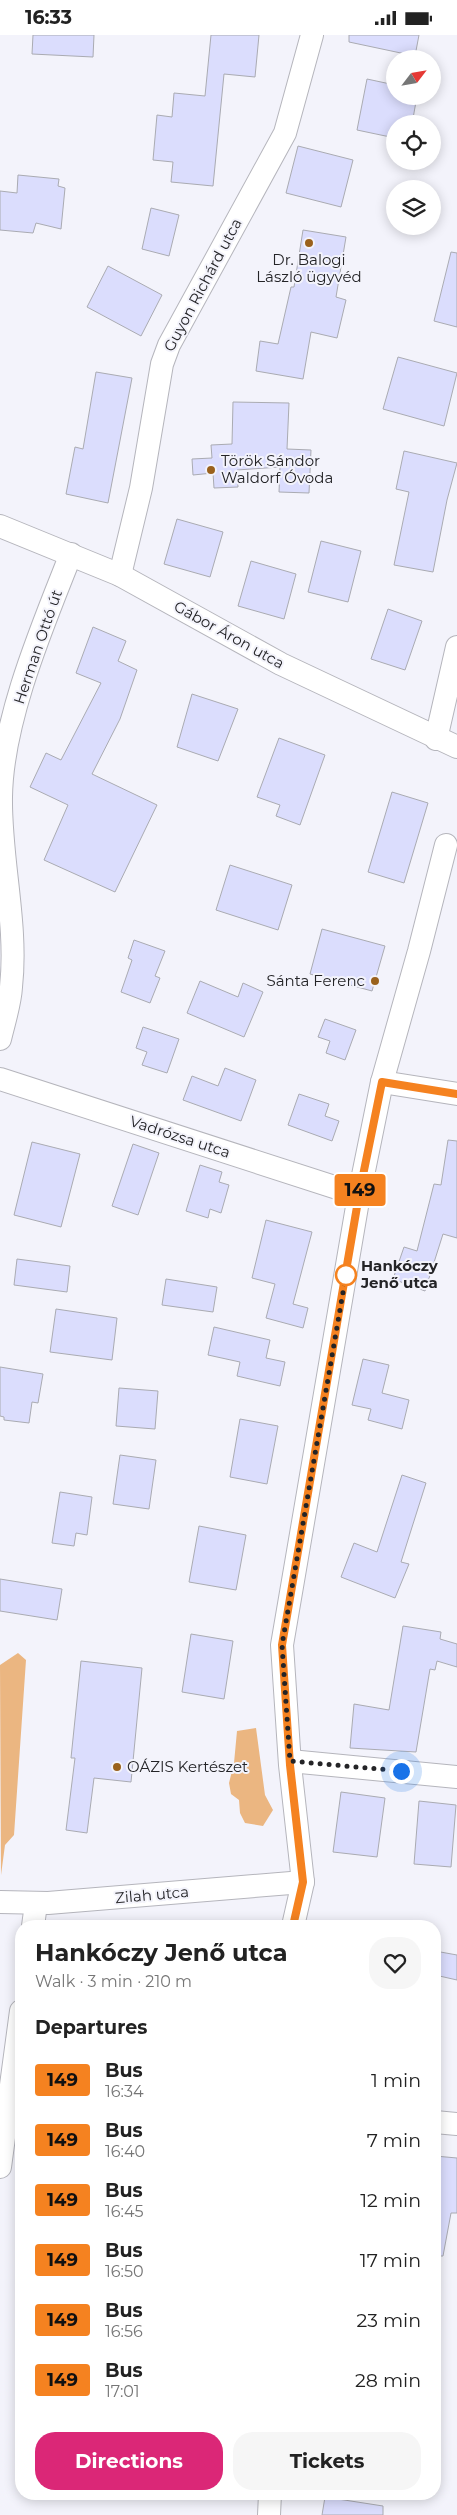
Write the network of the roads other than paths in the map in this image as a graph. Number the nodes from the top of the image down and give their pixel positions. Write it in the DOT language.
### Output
graph roads {
  1 [pos="312,35"];
  2 [pos="0,526"];
  3 [pos="71,554"];
  4 [pos="120,575"];
  5 [pos="457,647"];
  6 [pos="436,739"];
  7 [pos="457,747"];
  8 [pos="446,845"];
  9 [pos="6,985"];
  10 [pos="0,1039"];
  11 [pos="0,1079"];
  12 [pos="382,1082"];
  13 [pos="457,1094"];
  14 [pos="359,1195"];
  15 [pos="290,1761"];
  16 [pos="457,1777"];
  17 [pos="303,1882"];
  18 [pos="0,1902"];
  19 [pos="36,1904"];
  20 [pos="34,1920"];
  21 [pos="294,1920"];
  22 [pos="15,2056"];
  23 [pos="441,2123"];
  24 [pos="457,2124"];
  25 [pos="0,2167"];
  26 [pos="270,2500"];
  27 [pos="269,2515"];
  1 -- 4 [label="street, Guyon Richárd utca"];
  2 -- 3 [label="street, Gábor Áron utca"];
  3 -- 4 [label="street, Gábor Áron utca"];
  3 -- 9 [label="street, Herman Ottó út"];
  4 -- 6 [label="street, Gábor Áron utca"];
  5 -- 6 [label="street"];
  6 -- 7 [label="street, Gábor Áron utca"];
  8 -- 12 [label="street"];
  9 -- 10 [label="street, Herman Ottó út"];
  11 -- 14 [label="street, Vadrózsa utca"];
  12 -- 13 [label="street"];
  12 -- 14 [label="street"];
  14 -- 15 [label="street"];
  15 -- 16 [label="street"];
  15 -- 17 [label="street"];
  17 -- 19 [label="street, Zilah utca"];
  17 -- 21 [label="street"];
  18 -- 19 [label="street, Zilah utca"];
  19 -- 20 [label="street"];
  22 -- 25 [label="street"];
  23 -- 24 [label="street"];
  26 -- 27 [label="street"];
}
